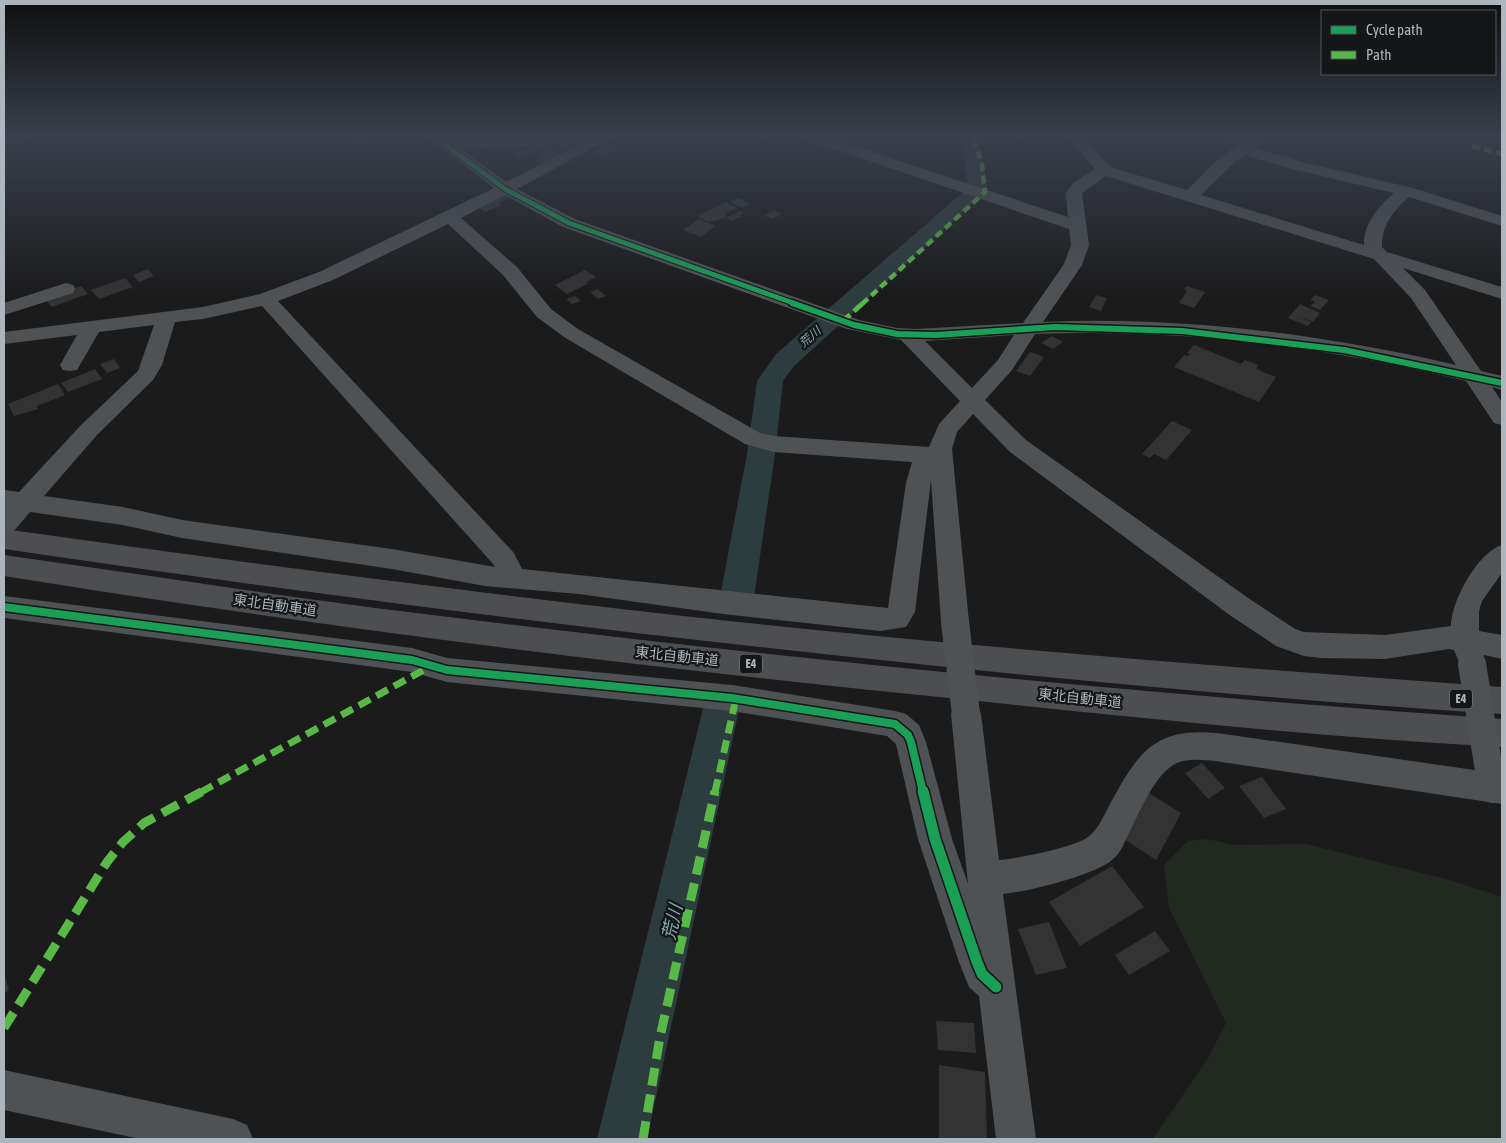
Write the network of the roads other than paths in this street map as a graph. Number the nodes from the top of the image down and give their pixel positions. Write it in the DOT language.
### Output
graph roads {
  1 [pos="502,190"];
  2 [pos="508,190"];
  3 [pos="973,190"];
  4 [pos="1075,190"];
  5 [pos="1171,190"];
  6 [pos="1196,190"];
  7 [pos="1407,191"];
  8 [pos="1190,196"];
  9 [pos="450,218"];
  10 [pos="1502,221"];
  11 [pos="1079,226"];
  12 [pos="1381,256"];
  13 [pos="66,289"];
  14 [pos="1502,293"];
  15 [pos="266,299"];
  16 [pos="4,309"];
  17 [pos="166,319"];
  18 [pos="1031,327"];
  19 [pos="91,328"];
  20 [pos="907,334"];
  21 [pos="4,338"];
  22 [pos="70,365"];
  23 [pos="1474,376"];
  24 [pos="1502,383"];
  25 [pos="973,402"];
  26 [pos="1502,418"];
  27 [pos="932,455"];
  28 [pos="13,509"];
  29 [pos="4,539"];
  30 [pos="1502,555"];
  31 [pos="4,565"];
  32 [pos="508,576"];
  33 [pos="4,607"];
  34 [pos="954,622"];
  35 [pos="1502,647"];
  36 [pos="1469,652"];
  37 [pos="1502,694"];
  38 [pos="1421,696"];
  39 [pos="1502,702"];
  40 [pos="1502,733"];
  41 [pos="1499,795"];
  42 [pos="983,877"];
  43 [pos="996,987"];
  44 [pos="4,1090"];
  45 [pos="233,1139"];
  46 [pos="1016,1139"];
  1 -- 9 [label="street"];
  2 -- 20 [label="street"];
  3 -- 11 [label="street"];
  4 -- 11 [label="street"];
  5 -- 8 [label="street"];
  6 -- 8 [label="street"];
  7 -- 10 [label="street"];
  7 -- 12 [label="street"];
  8 -- 12 [label="street"];
  9 -- 15 [label="street"];
  9 -- 27 [label="street"];
  11 -- 18 [label="street"];
  12 -- 14 [label="street"];
  12 -- 23 [label="street"];
  13 -- 16 [label="street"];
  15 -- 17 [label="street"];
  15 -- 32 [label="street"];
  17 -- 19 [label="street"];
  17 -- 28 [label="street"];
  18 -- 20 [label="street"];
  18 -- 23 [label="street"];
  18 -- 25 [label="street"];
  19 -- 21 [label="street"];
  19 -- 22 [label="street"];
  20 -- 25 [label="street"];
  23 -- 24 [label="street"];
  23 -- 26 [label="street"];
  25 -- 27 [label="street"];
  25 -- 36 [label="street"];
  27 -- 32 [label="street"];
  27 -- 34 [label="street"];
  28 -- 32 [label="street"];
  29 -- 38 [label="highway, 東北自動車道 / E4"];
  30 -- 36 [label="street"];
  31 -- 40 [label="highway, 東北自動車道 / E4"];
  33 -- 43 [label="street"];
  34 -- 42 [label="street, bridge"];
  35 -- 36 [label="street"];
  36 -- 41 [label="street, bridge"];
  37 -- 38 [label="highway"];
  38 -- 39 [label="highway, 東北自動車道 / E4"];
  41 -- 42 [label="street"];
  42 -- 43 [label="street"];
  43 -- 46 [label="street"];
  44 -- 45 [label="street"];
}
